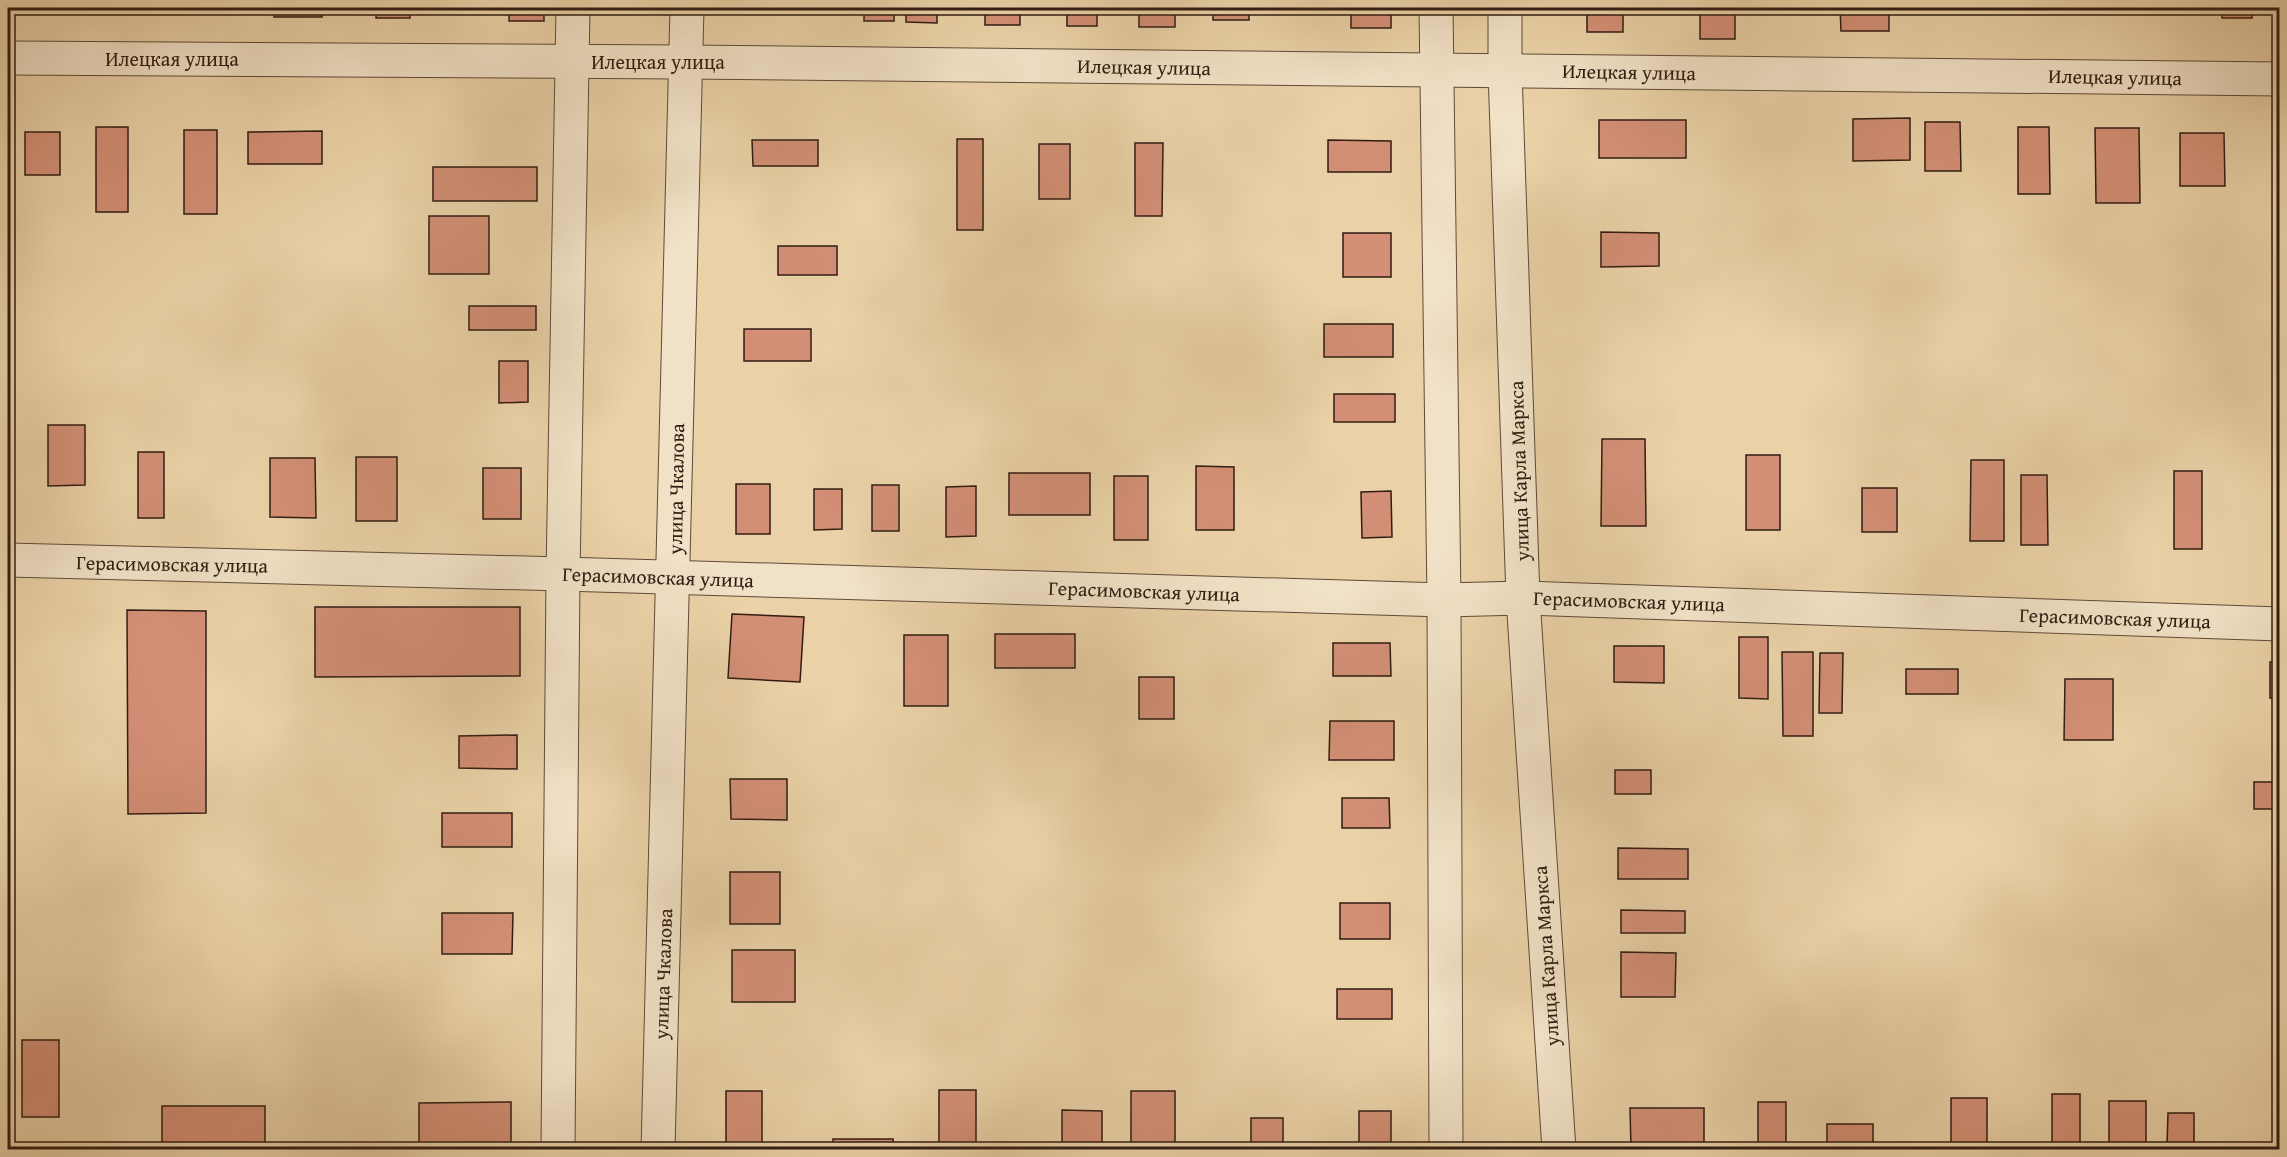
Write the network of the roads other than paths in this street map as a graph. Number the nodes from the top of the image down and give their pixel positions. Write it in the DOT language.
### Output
graph roads {
  1 [pos="573,8"];
  2 [pos="687,8"];
  3 [pos="1436,8"];
  4 [pos="1505,8"];
  5 [pos="8,58"];
  6 [pos="572,62"];
  7 [pos="686,62"];
  8 [pos="1436,71"];
  9 [pos="1505,71"];
  10 [pos="2280,79"];
  11 [pos="8,560"];
  12 [pos="563,574"];
  13 [pos="674,577"];
  14 [pos="1523,598"];
  15 [pos="1444,600"];
  16 [pos="2280,624"];
  17 [pos="558,1149"];
  18 [pos="658,1149"];
  19 [pos="1446,1149"];
  20 [pos="1559,1149"];
  1 -- 6 [label="street"];
  2 -- 7 [label="street, улица Чкалова"];
  3 -- 8 [label="street"];
  4 -- 9 [label="street, улица Карла Маркса"];
  5 -- 6 [label="street, Илецкая улица"];
  6 -- 7 [label="street, Илецкая улица"];
  6 -- 12 [label="street"];
  7 -- 8 [label="street, Илецкая улица"];
  7 -- 13 [label="street, улица Чкалова"];
  8 -- 9 [label="street, Илецкая улица"];
  8 -- 15 [label="street"];
  9 -- 10 [label="street, Илецкая улица"];
  9 -- 14 [label="street, улица Карла Маркса"];
  11 -- 12 [label="street, Герасимовская улица"];
  12 -- 13 [label="street, Герасимовская улица"];
  12 -- 17 [label="street"];
  13 -- 15 [label="street, Герасимовская улица"];
  13 -- 18 [label="street, улица Чкалова"];
  14 -- 15 [label="street, Герасимовская улица"];
  14 -- 16 [label="street, Герасимовская улица"];
  14 -- 20 [label="street, улица Карла Маркса"];
  15 -- 19 [label="street"];
}
